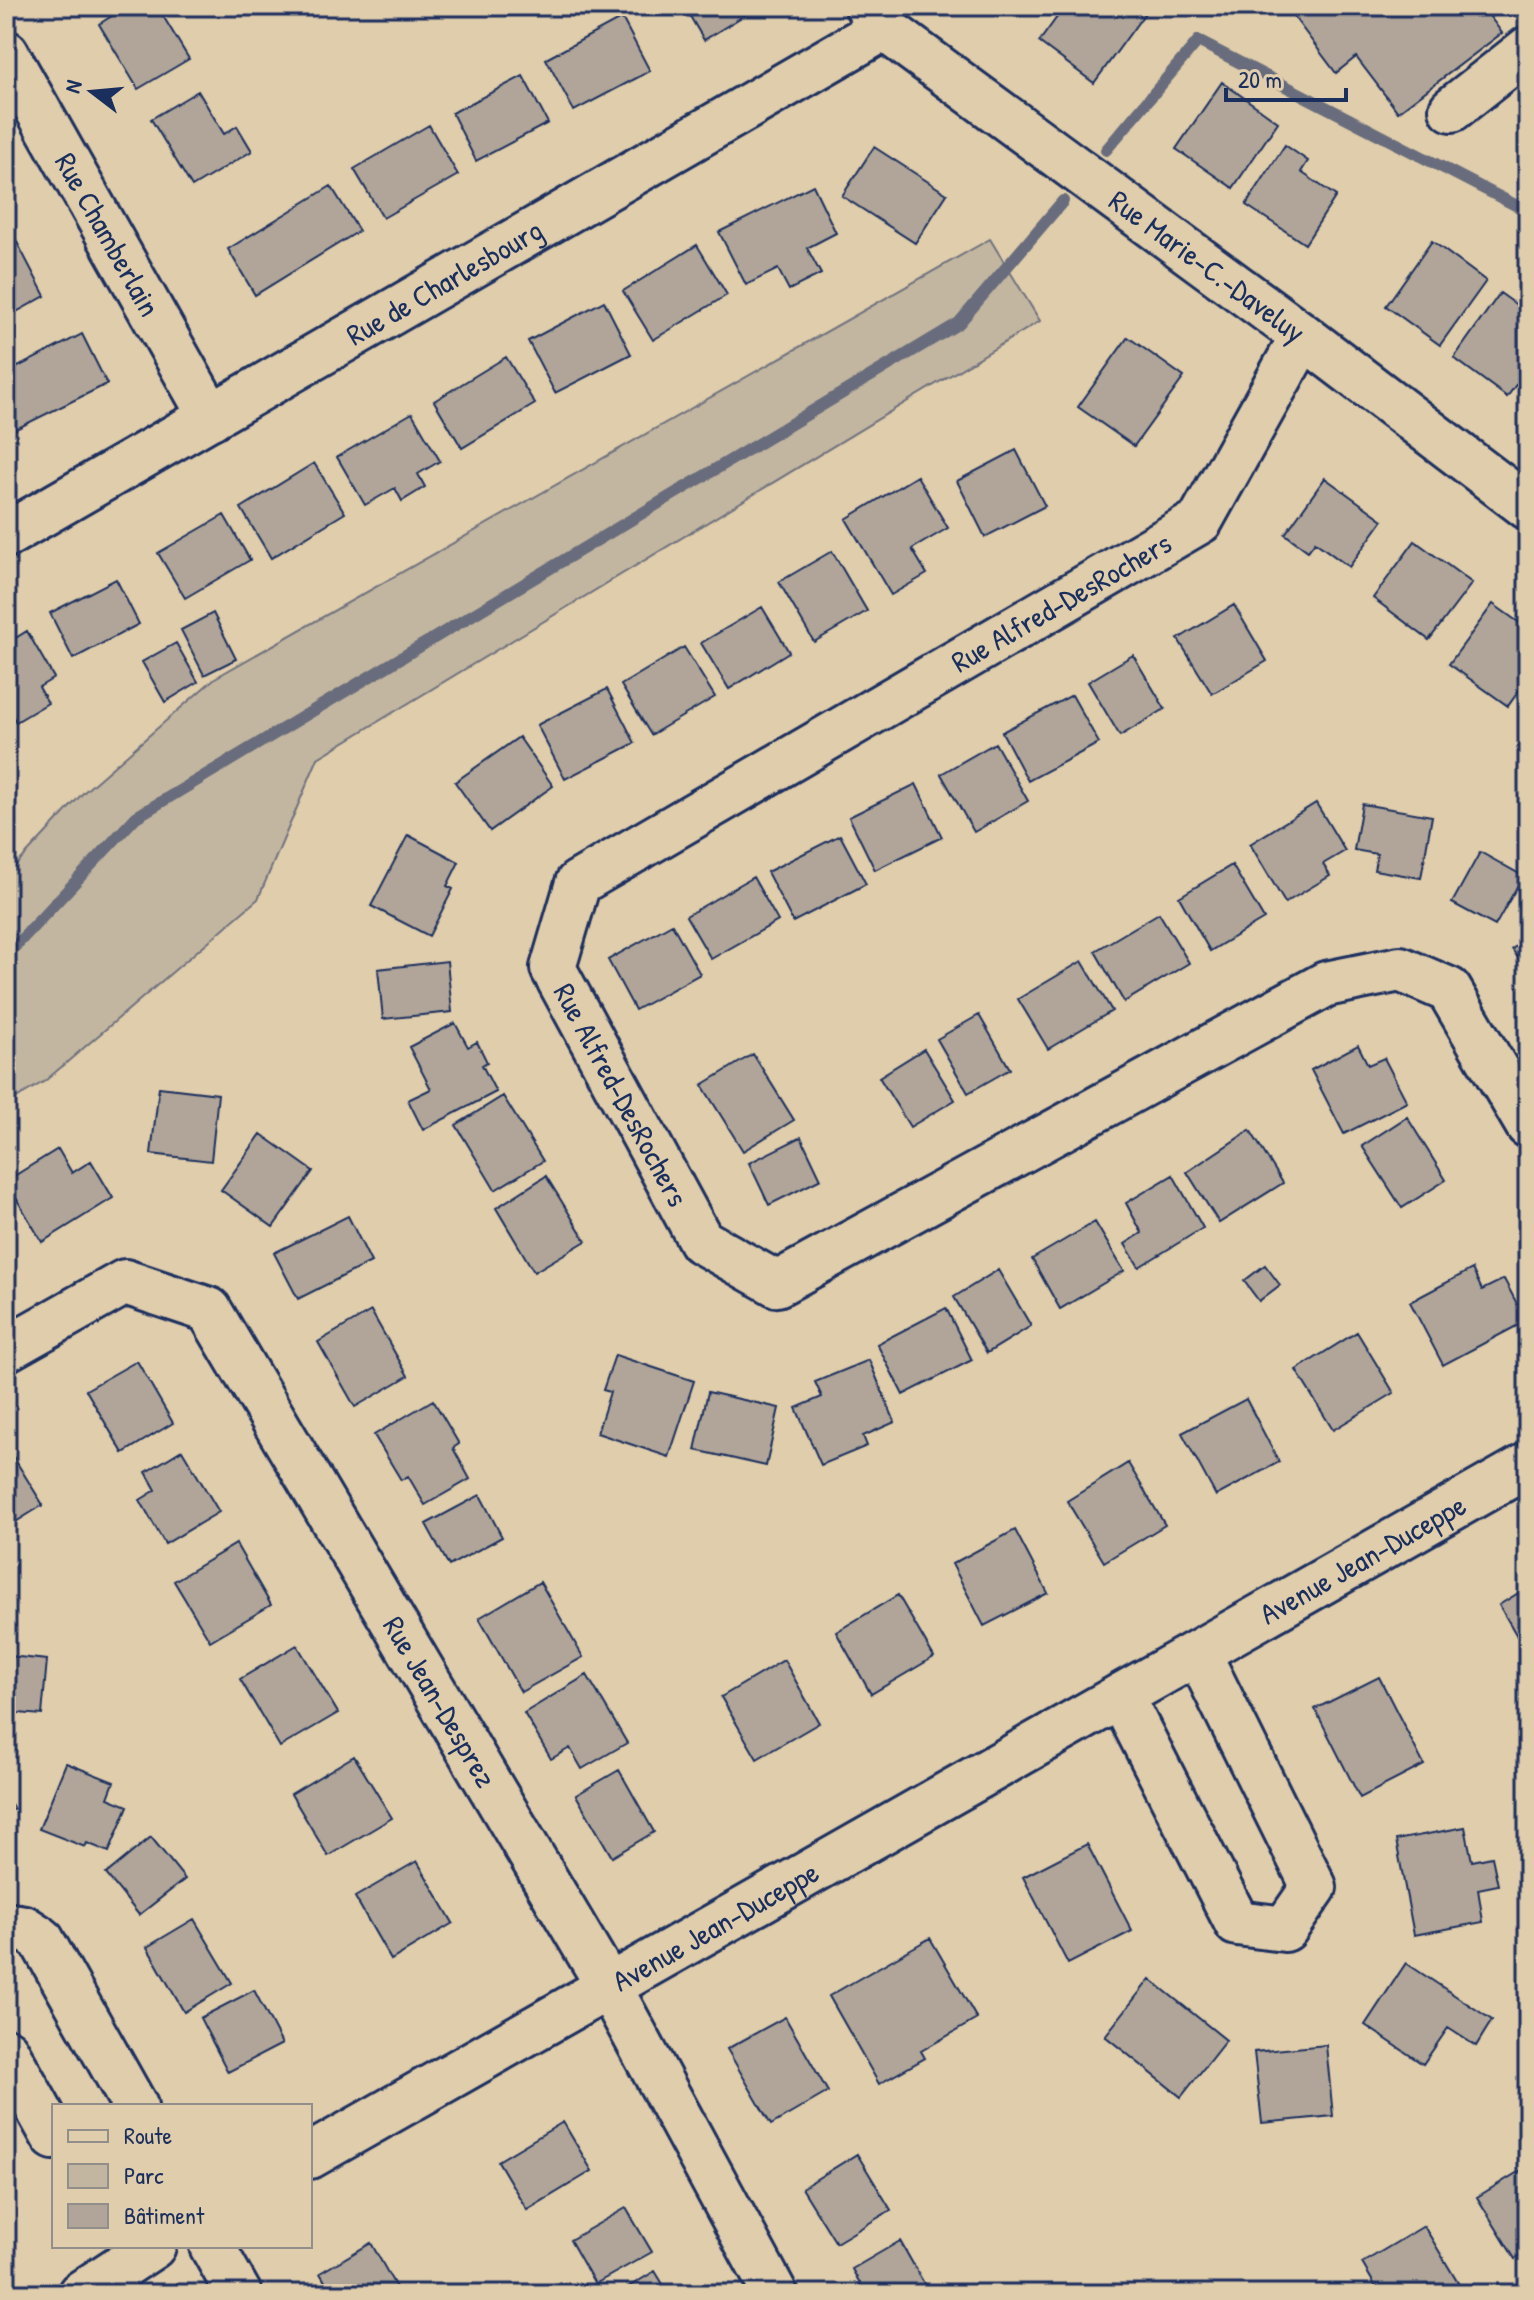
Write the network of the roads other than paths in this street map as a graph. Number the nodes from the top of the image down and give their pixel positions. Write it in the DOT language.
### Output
graph roads {
  1 [pos="876,17"];
  2 [pos="1528,49"];
  3 [pos="6,53"];
  4 [pos="1452,109"];
  5 [pos="1303,336"];
  6 [pos="211,417"];
  7 [pos="1528,507"];
  8 [pos="6,535"];
  9 [pos="1528,1125"];
  10 [pos="6,1349"];
  11 [pos="1528,1465"];
  12 [pos="1198,1653"];
  13 [pos="1121,1696"];
  14 [pos="6,1925"];
  15 [pos="609,1987"];
  16 [pos="6,2051"];
  17 [pos="134,2104"];
  18 [pos="52,2133"];
  19 [pos="312,2155"];
  20 [pos="213,2248"];
  21 [pos="131,2252"];
  22 [pos="80,2294"];
  23 [pos="239,2294"];
  24 [pos="775,2294"];
  1 -- 5 [label="street, Rue Marie-C.-Daveluy"];
  1 -- 6 [label="street, Rue de Charlesbourg"];
  2 -- 4 [label="street"];
  3 -- 6 [label="street, Rue Chamberlain"];
  5 -- 7 [label="street, Rue Marie-C.-Daveluy"];
  5 -- 9 [label="street, Rue Alfred-DesRochers"];
  6 -- 8 [label="street, Rue de Charlesbourg"];
  10 -- 15 [label="street, Rue Jean-Desprez"];
  11 -- 12 [label="street, Avenue Jean-Duceppe"];
  12 -- 13 [label="street, Avenue Jean-Duceppe"];
  12 -- 13 [label="street"];
  13 -- 15 [label="street, Avenue Jean-Duceppe"];
  14 -- 17 [label="street"];
  15 -- 19 [label="street, Avenue Jean-Duceppe"];
  15 -- 24 [label="street, Rue Jean-Desprez"];
  16 -- 18 [label="street"];
  20 -- 23 [label="street"];
  21 -- 22 [label="street"];
}
